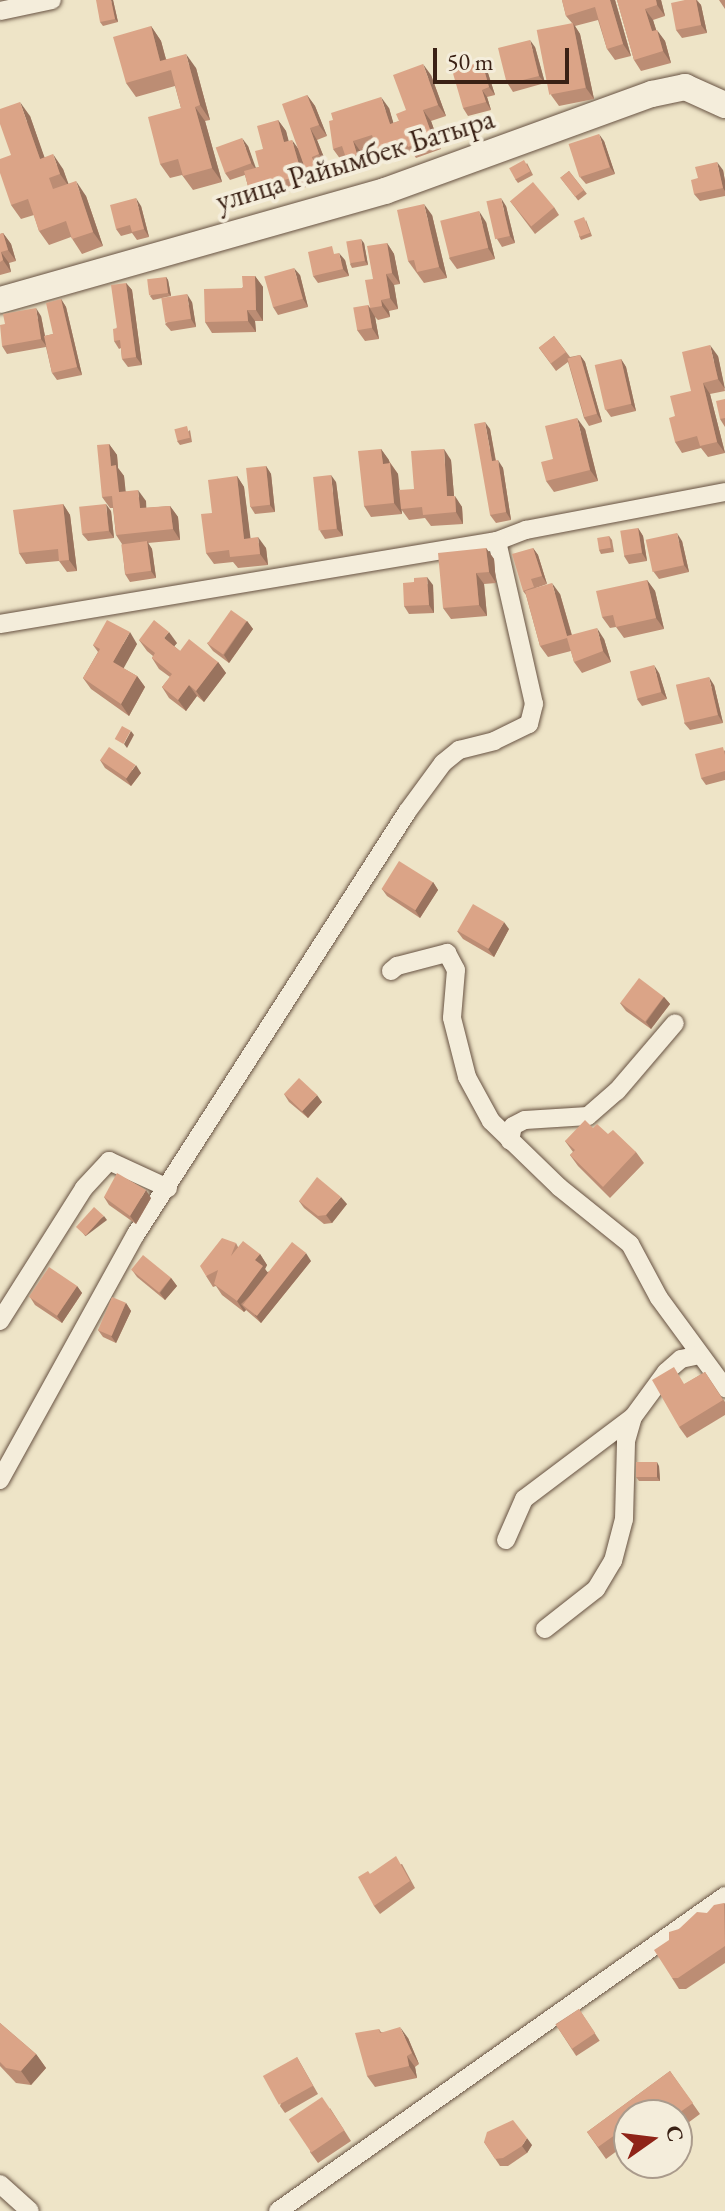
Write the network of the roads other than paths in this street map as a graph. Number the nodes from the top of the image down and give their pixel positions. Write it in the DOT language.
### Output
graph roads {
  1 [pos="52,0"];
  2 [pos="0,11"];
  3 [pos="725,105"];
  4 [pos="0,300"];
  5 [pos="725,492"];
  6 [pos="497,541"];
  7 [pos="0,624"];
  8 [pos="391,971"];
  9 [pos="675,1023"];
  10 [pos="510,1141"];
  11 [pos="168,1188"];
  12 [pos="0,1321"];
  13 [pos="700,1355"];
  14 [pos="725,1388"];
  15 [pos="633,1417"];
  16 [pos="0,1480"];
  17 [pos="506,1540"];
  18 [pos="545,1629"];
  19 [pos="725,1896"];
  20 [pos="0,2184"];
  21 [pos="30,2211"];
  22 [pos="278,2211"];
  1 -- 2 [label="street"];
  3 -- 4 [label="street, улица Райымбек Батыра"];
  5 -- 6 [label="street"];
  6 -- 7 [label="street"];
  6 -- 11 [label="street"];
  8 -- 10 [label="street"];
  9 -- 10 [label="street"];
  10 -- 13 [label="street"];
  11 -- 12 [label="street"];
  11 -- 16 [label="street"];
  13 -- 14 [label="street"];
  13 -- 15 [label="street"];
  15 -- 17 [label="street"];
  15 -- 18 [label="street"];
  19 -- 22 [label="street"];
  20 -- 21 [label="street"];
}
